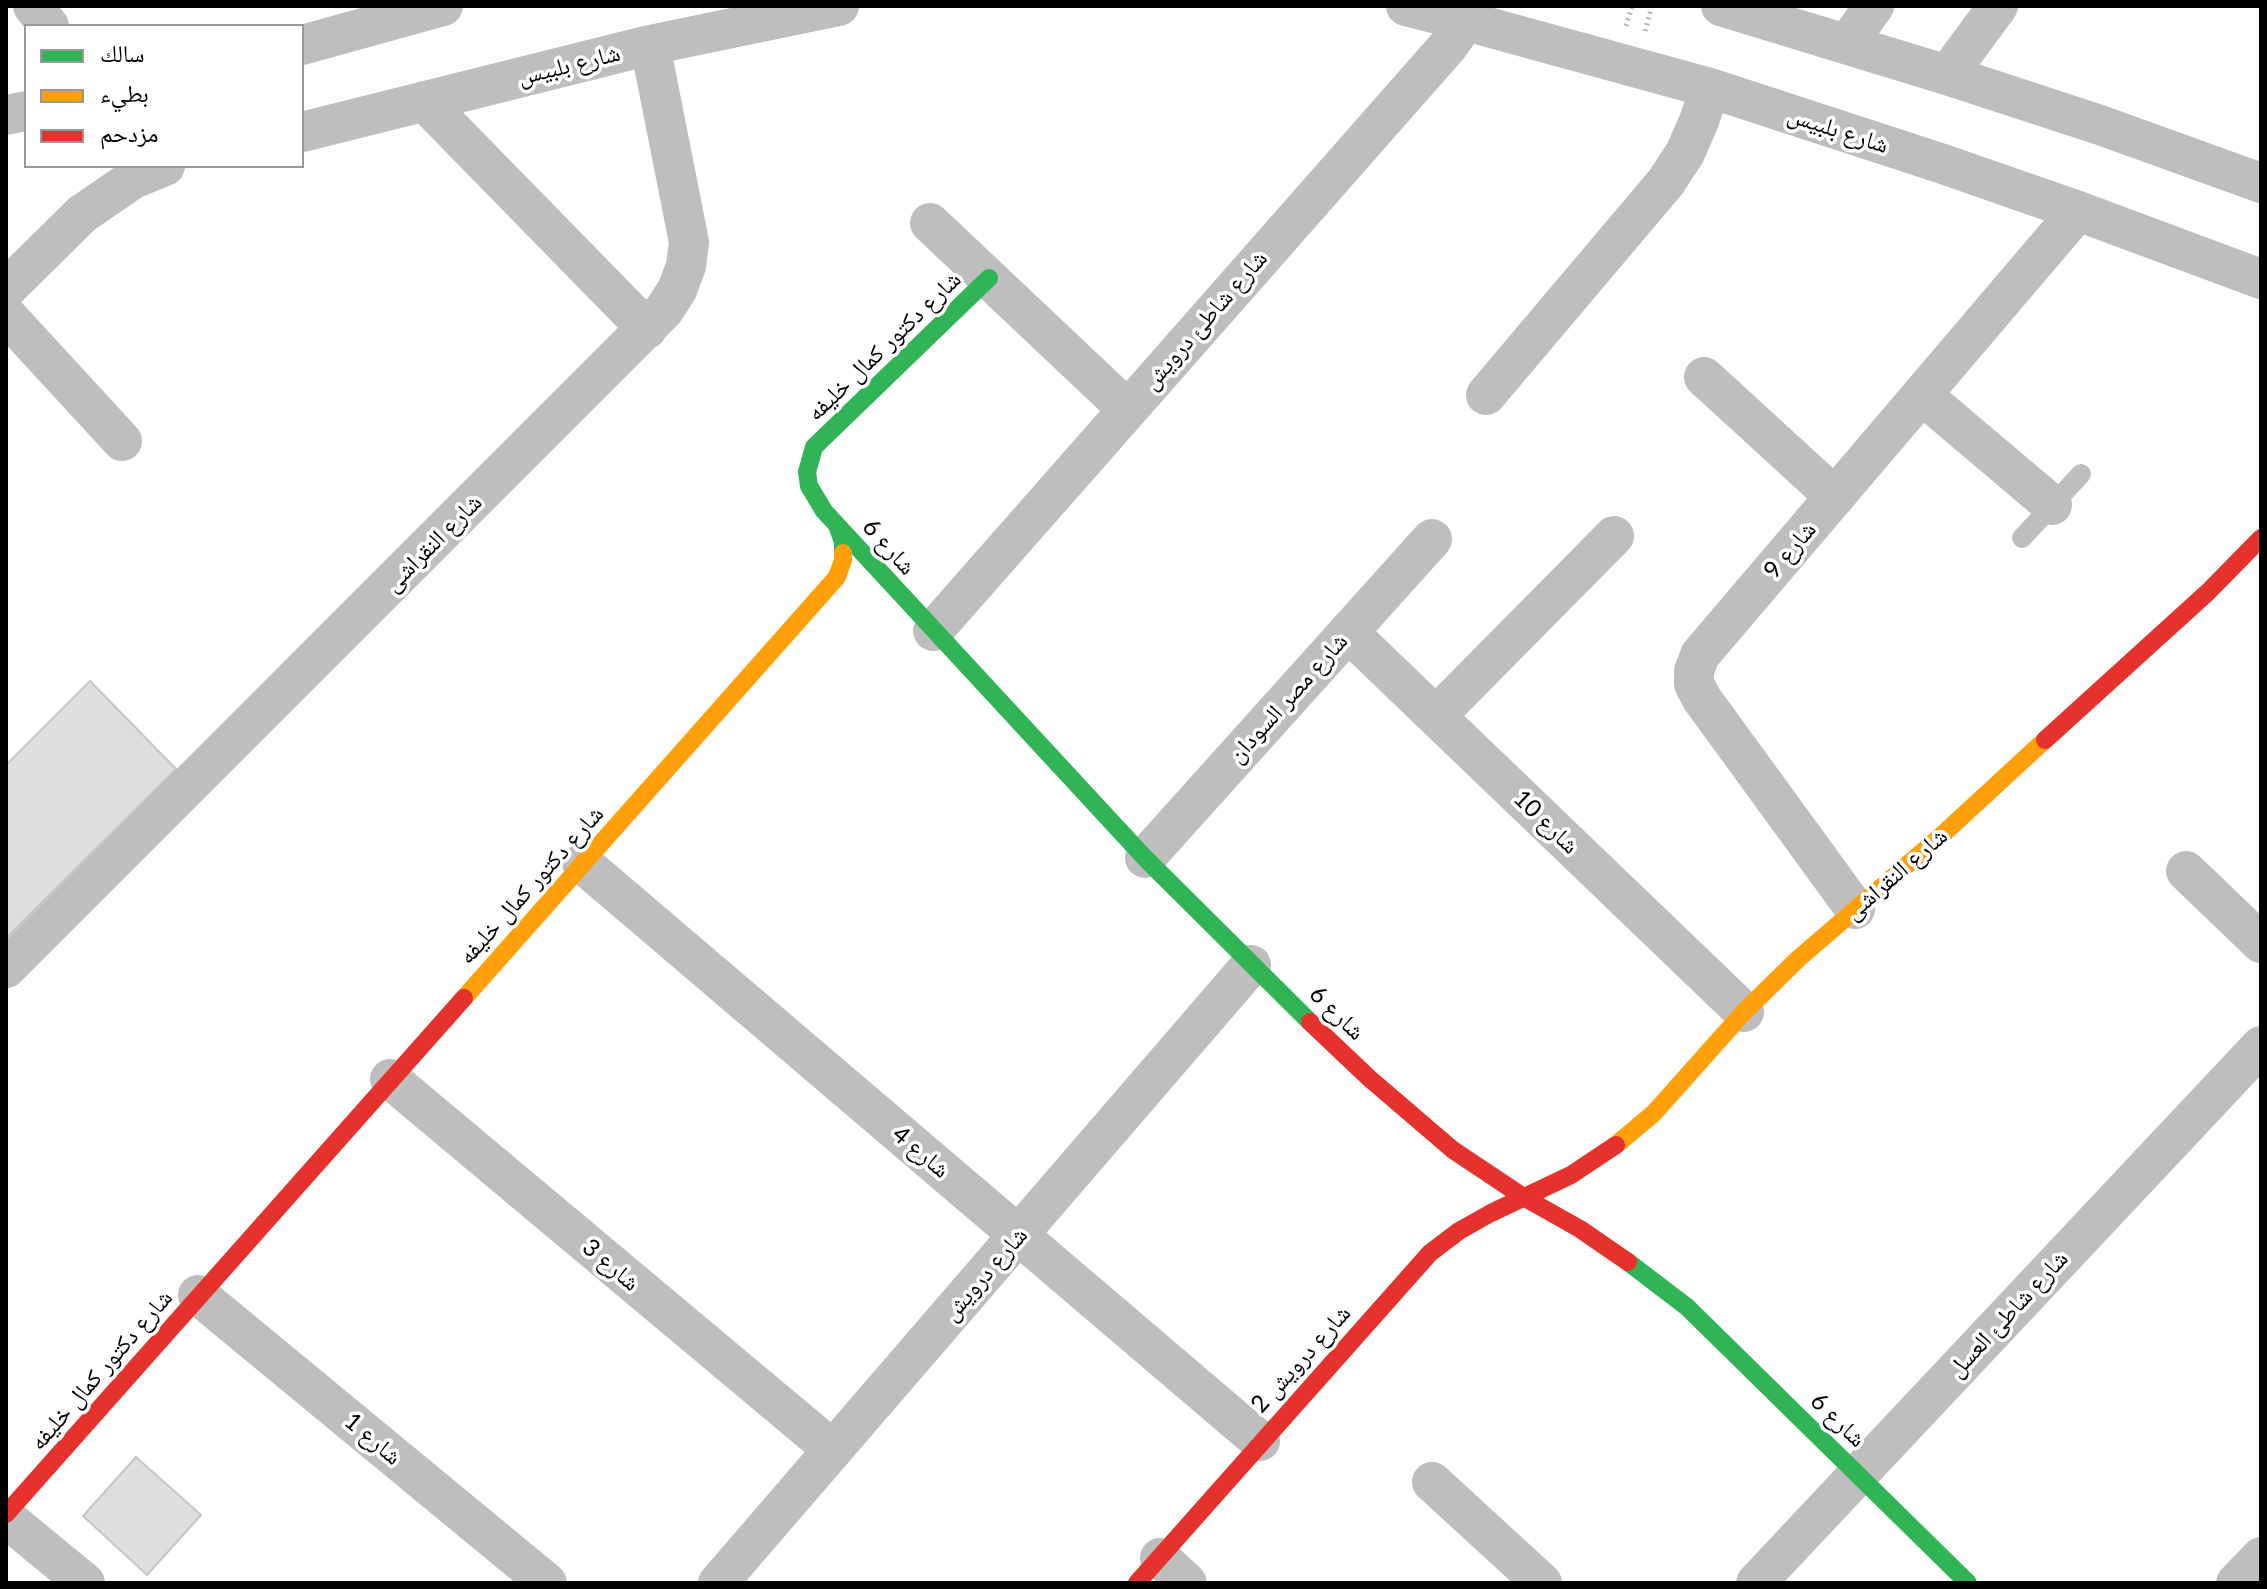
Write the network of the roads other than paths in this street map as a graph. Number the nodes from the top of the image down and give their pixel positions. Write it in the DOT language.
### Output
graph roads {
  1 [pos="33,6"];
  2 [pos="443,6"];
  3 [pos="839,6"];
  4 [pos="1406,6"];
  5 [pos="1874,6"];
  6 [pos="1998,6"];
  7 [pos="1727,7"];
  8 [pos="1470,13"];
  9 [pos="47,24"];
  10 [pos="304,44"];
  11 [pos="1847,44"];
  12 [pos="650,45"];
  13 [pos="1947,75"];
  14 [pos="1710,88"];
  15 [pos="424,101"];
  16 [pos="304,131"];
  17 [pos="158,168"];
  18 [pos="2261,183"];
  19 [pos="2078,211"];
  20 [pos="930,223"];
  21 [pos="989,278"];
  22 [pos="2261,279"];
  23 [pos="6,289"];
  24 [pos="6,315"];
  25 [pos="647,329"];
  26 [pos="1704,377"];
  27 [pos="1486,395"];
  28 [pos="1922,395"];
  29 [pos="1127,409"];
  30 [pos="122,441"];
  31 [pos="2081,474"];
  32 [pos="1835,497"];
  33 [pos="2052,505"];
  34 [pos="837,525"];
  35 [pos="1614,536"];
  36 [pos="2022,538"];
  37 [pos="2261,538"];
  38 [pos="1432,539"];
  39 [pos="933,631"];
  40 [pos="1348,632"];
  41 [pos="1436,716"];
  42 [pos="1145,858"];
  43 [pos="582,863"];
  44 [pos="2186,871"];
  45 [pos="1855,909"];
  46 [pos="2261,943"];
  47 [pos="1251,965"];
  48 [pos="6,968"];
  49 [pos="1744,1012"];
  50 [pos="2261,1046"];
  51 [pos="390,1079"];
  52 [pos="1525,1198"];
  53 [pos="1019,1235"];
  54 [pos="198,1295"];
  55 [pos="1260,1441"];
  56 [pos="833,1450"];
  57 [pos="1858,1473"];
  58 [pos="1432,1482"];
  59 [pos="6,1516"];
  60 [pos="2261,1557"];
  61 [pos="1161,1575"];
  62 [pos="85,1583"];
  63 [pos="547,1583"];
  64 [pos="718,1583"];
  65 [pos="1542,1583"];
  66 [pos="1756,1583"];
  67 [pos="1968,1583"];
  68 [pos="2236,1583"];
  1 -- 9 [label="street"];
  2 -- 10 [label="street"];
  3 -- 12 [label="street, شارع بلبيس"];
  4 -- 8 [label="street, شارع بلبيس"];
  5 -- 11 [label="street"];
  6 -- 13 [label="street"];
  7 -- 11 [label="street"];
  8 -- 14 [label="street, شارع بلبيس"];
  8 -- 29 [label="street, شارع شاطئ درويش"];
  11 -- 13 [label="street"];
  12 -- 15 [label="street, شارع بلبيس"];
  12 -- 25 [label="street, شارع النقراشى"];
  13 -- 18 [label="street"];
  14 -- 19 [label="street, شارع بلبيس"];
  14 -- 27 [label="street"];
  15 -- 16 [label="street, شارع بلبيس"];
  15 -- 25 [label="street"];
  17 -- 23 [label="street"];
  19 -- 22 [label="street, شارع بلبيس"];
  19 -- 28 [label="street, شارع 9"];
  20 -- 21 [label="street"];
  21 -- 29 [label="street"];
  21 -- 34 [label="street, شارع دكتور كمال خليفه"];
  24 -- 30 [label="street"];
  25 -- 48 [label="street, شارع النقراشى"];
  26 -- 32 [label="street"];
  28 -- 32 [label="street, شارع 9"];
  28 -- 33 [label="street"];
  29 -- 39 [label="street, شارع شاطئ درويش"];
  31 -- 33 [label="lane"];
  32 -- 45 [label="street, شارع 9"];
  33 -- 36 [label="lane"];
  34 -- 39 [label="street, شارع 6"];
  34 -- 43 [label="street, شارع دكتور كمال خليفه"];
  35 -- 41 [label="street"];
  37 -- 45 [label="street, شارع النقراشى"];
  38 -- 40 [label="street, شارع مصر السودان"];
  39 -- 42 [label="street, شارع 6"];
  40 -- 41 [label="street, شارع 10"];
  40 -- 42 [label="street, شارع مصر السودان"];
  41 -- 49 [label="street, شارع 10"];
  42 -- 47 [label="street, شارع 6"];
  43 -- 51 [label="street, شارع دكتور كمال خليفه"];
  43 -- 53 [label="street, شارع 4"];
  44 -- 46 [label="street"];
  45 -- 49 [label="street, شارع النقراشى"];
  47 -- 52 [label="street, شارع 6"];
  47 -- 53 [label="street, شارع درويش"];
  49 -- 52 [label="street, شارع النقراشى"];
  50 -- 57 [label="street, شارع شاطئ العسل"];
  51 -- 54 [label="street, شارع دكتور كمال خليفه"];
  51 -- 56 [label="street, شارع 3"];
  52 -- 55 [label="street, شارع درويش 2"];
  52 -- 57 [label="street, شارع 6"];
  53 -- 55 [label="street, شارع 4"];
  53 -- 56 [label="street, شارع درويش"];
  54 -- 59 [label="street, شارع دكتور كمال خليفه"];
  54 -- 63 [label="street, شارع 1"];
  55 -- 61 [label="street, شارع درويش 2"];
  56 -- 64 [label="street, شارع درويش"];
  57 -- 66 [label="street, شارع شاطئ العسل"];
  57 -- 67 [label="street, شارع 6"];
  58 -- 65 [label="street"];
  59 -- 62 [label="street"];
  60 -- 68 [label="street"];
}
